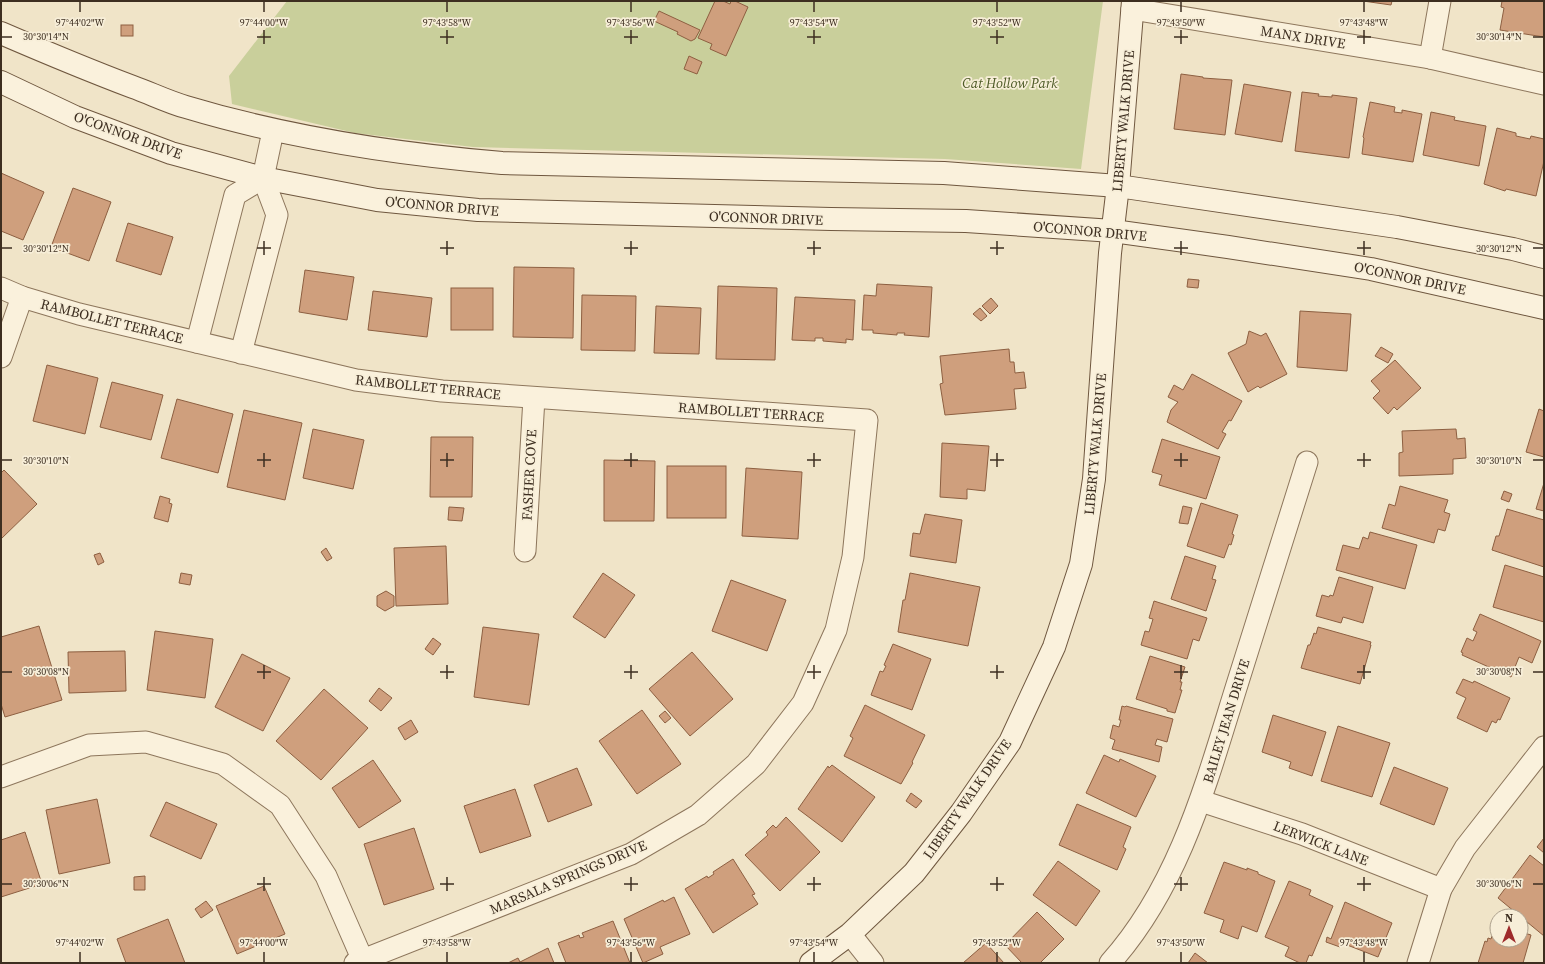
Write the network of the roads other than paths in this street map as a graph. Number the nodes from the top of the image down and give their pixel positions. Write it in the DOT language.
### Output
graph roads {
  1 [pos="1440,1"];
  2 [pos="1133,5"];
  3 [pos="1,33"];
  4 [pos="1430,58"];
  5 [pos="1,82"];
  6 [pos="1544,84"];
  7 [pos="273,131"];
  8 [pos="263,178"];
  9 [pos="1118,186"];
  10 [pos="1113,231"];
  11 [pos="1544,257"];
  12 [pos="1,288"];
  13 [pos="22,297"];
  14 [pos="1544,308"];
  15 [pos="197,342"];
  16 [pos="241,353"];
  17 [pos="1,357"];
  18 [pos="534,398"];
  19 [pos="867,420"];
  20 [pos="1307,462"];
  21 [pos="525,551"];
  22 [pos="1544,747"];
  23 [pos="1,777"];
  24 [pos="1201,800"];
  25 [pos="1441,889"];
  26 [pos="850,934"];
  27 [pos="360,962"];
  28 [pos="811,963"];
  29 [pos="873,963"];
  30 [pos="1110,963"];
  31 [pos="1418,963"];
  1 -- 4 [label="street"];
  2 -- 4 [label="street, MANX DRIVE"];
  2 -- 9 [label="main road, LIBERTY WALK DRIVE"];
  3 -- 7 [label="main road"];
  4 -- 6 [label="street, MANX DRIVE"];
  5 -- 8 [label="main road, O'CONNOR DRIVE"];
  7 -- 8 [label="street"];
  7 -- 9 [label="main road"];
  8 -- 10 [label="main road, O'CONNOR DRIVE"];
  8 -- 15 [label="street"];
  8 -- 16 [label="street"];
  9 -- 10 [label="main road, LIBERTY WALK DRIVE"];
  9 -- 11 [label="main road"];
  10 -- 14 [label="main road, O'CONNOR DRIVE"];
  10 -- 26 [label="main road, LIBERTY WALK DRIVE"];
  12 -- 13 [label="street, RAMBOLLET TERRACE"];
  13 -- 15 [label="street, RAMBOLLET TERRACE"];
  13 -- 17 [label="street"];
  15 -- 16 [label="street, RAMBOLLET TERRACE"];
  16 -- 18 [label="street, RAMBOLLET TERRACE"];
  18 -- 19 [label="street, RAMBOLLET TERRACE"];
  18 -- 21 [label="street, FASHER COVE"];
  19 -- 27 [label="street, MARSALA SPRINGS DRIVE"];
  20 -- 24 [label="street, BAILEY JEAN DRIVE"];
  22 -- 25 [label="street"];
  23 -- 27 [label="street"];
  24 -- 25 [label="street, LERWICK LANE"];
  24 -- 30 [label="street, BAILEY JEAN DRIVE"];
  25 -- 31 [label="street"];
  26 -- 28 [label="main road, LIBERTY WALK DRIVE"];
  26 -- 29 [label="street"];
}
